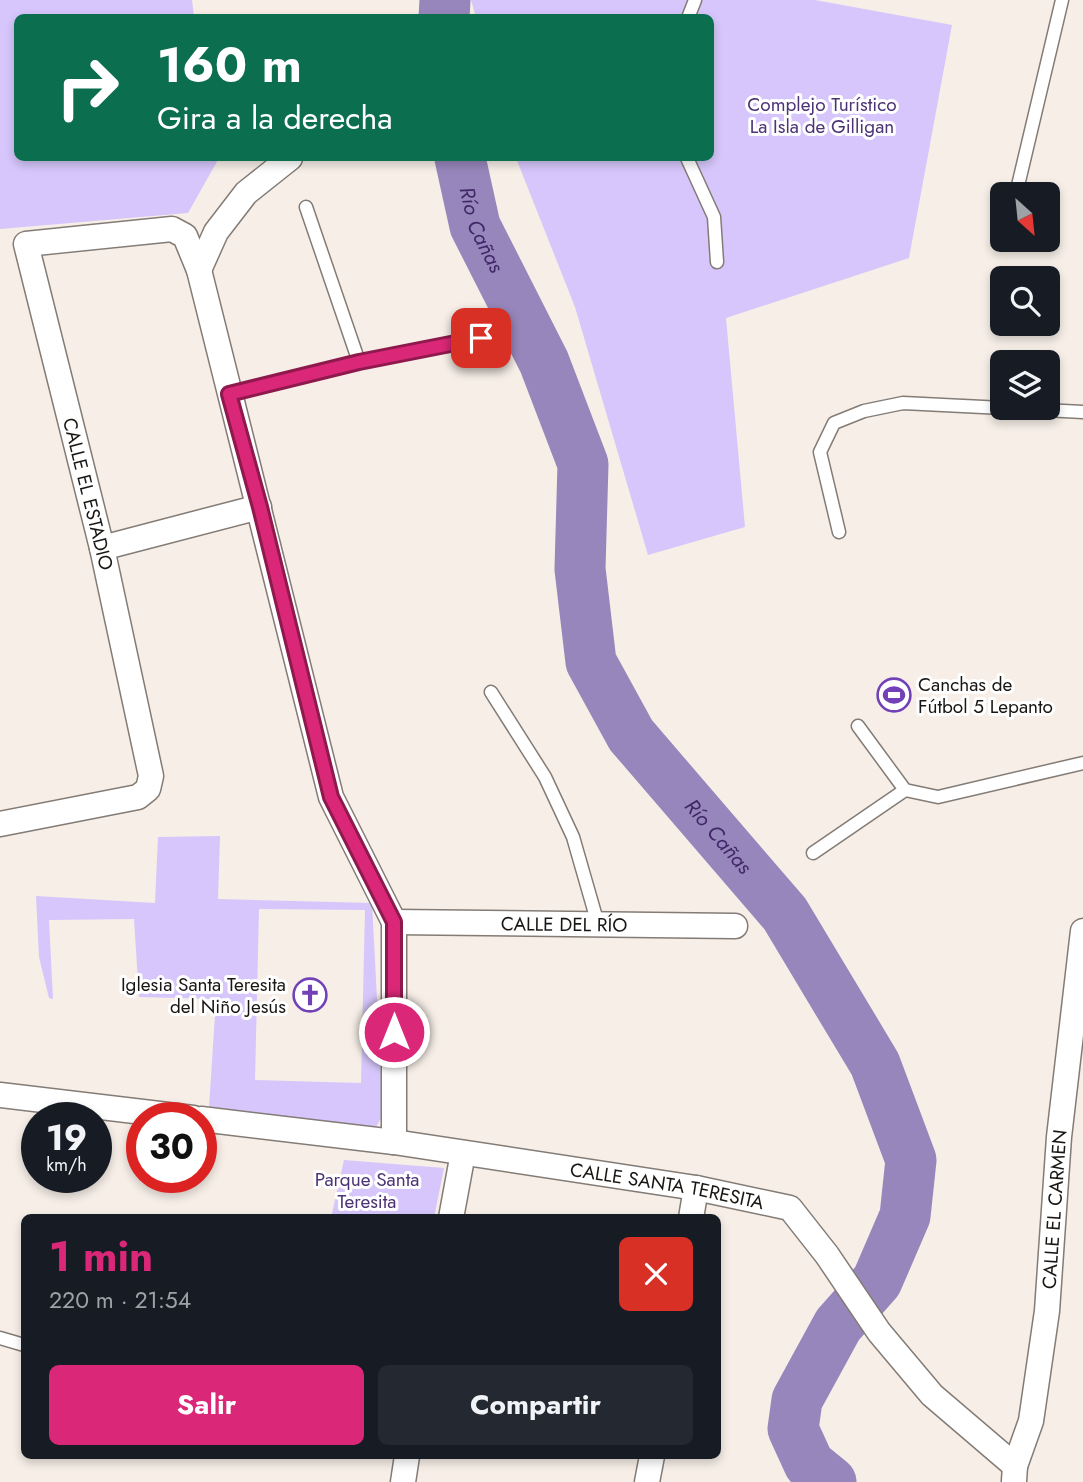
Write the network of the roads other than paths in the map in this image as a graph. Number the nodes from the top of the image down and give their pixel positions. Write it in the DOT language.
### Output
graph roads {
  1 [pos="1062,0"];
  2 [pos="286,161"];
  3 [pos="688,161"];
  4 [pos="1019,182"];
  5 [pos="306,207"];
  6 [pos="717,262"];
  7 [pos="199,270"];
  8 [pos="481,338"];
  9 [pos="359,362"];
  10 [pos="229,394"];
  11 [pos="990,407"];
  12 [pos="1060,411"];
  13 [pos="1083,412"];
  14 [pos="260,507"];
  15 [pos="839,532"];
  16 [pos="103,548"];
  17 [pos="491,692"];
  18 [pos="858,726"];
  19 [pos="1083,762"];
  20 [pos="905,790"];
  21 [pos="0,824"];
  22 [pos="813,853"];
  23 [pos="394,922"];
  24 [pos="598,924"];
  25 [pos="735,926"];
  26 [pos="1083,931"];
  27 [pos="0,1095"];
  28 [pos="126,1110"];
  29 [pos="217,1121"];
  30 [pos="394,1142"];
  31 [pos="463,1153"];
  32 [pos="696,1188"];
  33 [pos="452,1214"];
  34 [pos="692,1214"];
  35 [pos="0,1338"];
  36 [pos="21,1344"];
  37 [pos="407,1459"];
  38 [pos="652,1459"];
  39 [pos="1015,1474"];
  40 [pos="403,1482"];
  41 [pos="648,1482"];
  1 -- 4 [label="lane"];
  2 -- 7 [label="street"];
  3 -- 6 [label="lane"];
  5 -- 9 [label="lane"];
  7 -- 10 [label="street"];
  7 -- 16 [label="street, CALLE EL ESTADIO"];
  8 -- 9 [label="lane"];
  9 -- 10 [label="lane"];
  10 -- 14 [label="street"];
  11 -- 15 [label="lane"];
  12 -- 13 [label="lane"];
  14 -- 16 [label="street"];
  14 -- 23 [label="street"];
  16 -- 21 [label="street, CALLE EL ESTADIO"];
  17 -- 24 [label="lane"];
  18 -- 20 [label="lane"];
  19 -- 20 [label="lane"];
  20 -- 22 [label="lane"];
  23 -- 24 [label="street, CALLE DEL RÍO"];
  23 -- 30 [label="street"];
  24 -- 25 [label="street, CALLE DEL RÍO"];
  26 -- 39 [label="street, CALLE EL CARMEN"];
  27 -- 28 [label="street"];
  29 -- 30 [label="street, CALLE SANTA TERESITA"];
  30 -- 31 [label="street, CALLE SANTA TERESITA"];
  31 -- 32 [label="street, CALLE SANTA TERESITA"];
  31 -- 33 [label="street"];
  32 -- 34 [label="street"];
  32 -- 39 [label="street, CALLE SANTA TERESITA"];
  35 -- 36 [label="lane"];
  37 -- 40 [label="street"];
  38 -- 41 [label="street"];
}
